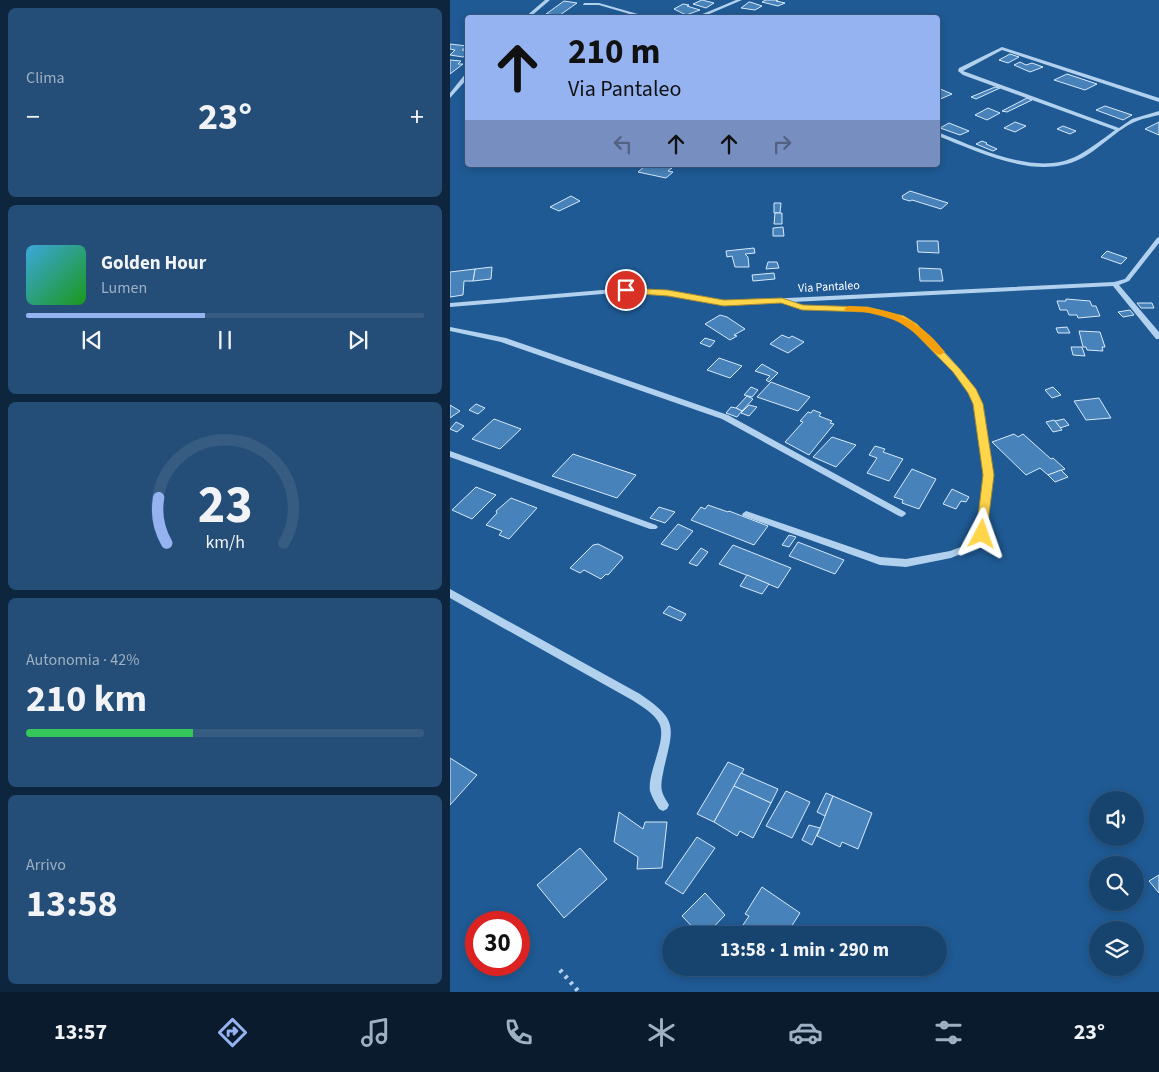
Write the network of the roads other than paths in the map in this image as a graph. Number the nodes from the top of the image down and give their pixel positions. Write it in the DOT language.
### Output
graph roads {
  1 [pos="548,0"];
  2 [pos="588,0"];
  3 [pos="740,0"];
  4 [pos="530,15"];
  5 [pos="639,15"];
  6 [pos="702,15"];
  7 [pos="465,78"];
  8 [pos="450,96"];
  9 [pos="1159,100"];
  10 [pos="1159,113"];
  11 [pos="1118,130"];
  12 [pos="940,135"];
  13 [pos="1159,239"];
  14 [pos="1115,284"];
  15 [pos="782,301"];
  16 [pos="450,305"];
  17 [pos="450,329"];
  18 [pos="1159,336"];
  19 [pos="450,454"];
  20 [pos="746,514"];
  21 [pos="902,514"];
  22 [pos="653,527"];
  23 [pos="450,593"];
  24 [pos="662,805"];
  1 -- 4 [label="street"];
  2 -- 5 [label="street"];
  3 -- 6 [label="street"];
  7 -- 8 [label="street"];
  9 -- 11 [label="street"];
  10 -- 11 [label="street"];
  11 -- 12 [label="street"];
  13 -- 14 [label="street"];
  14 -- 15 [label="street, Via Pantaleo"];
  14 -- 18 [label="street"];
  15 -- 16 [label="street, Via Pantaleo"];
  15 -- 20 [label="street"];
  17 -- 21 [label="street"];
  19 -- 22 [label="street"];
  23 -- 24 [label="street"];
}
